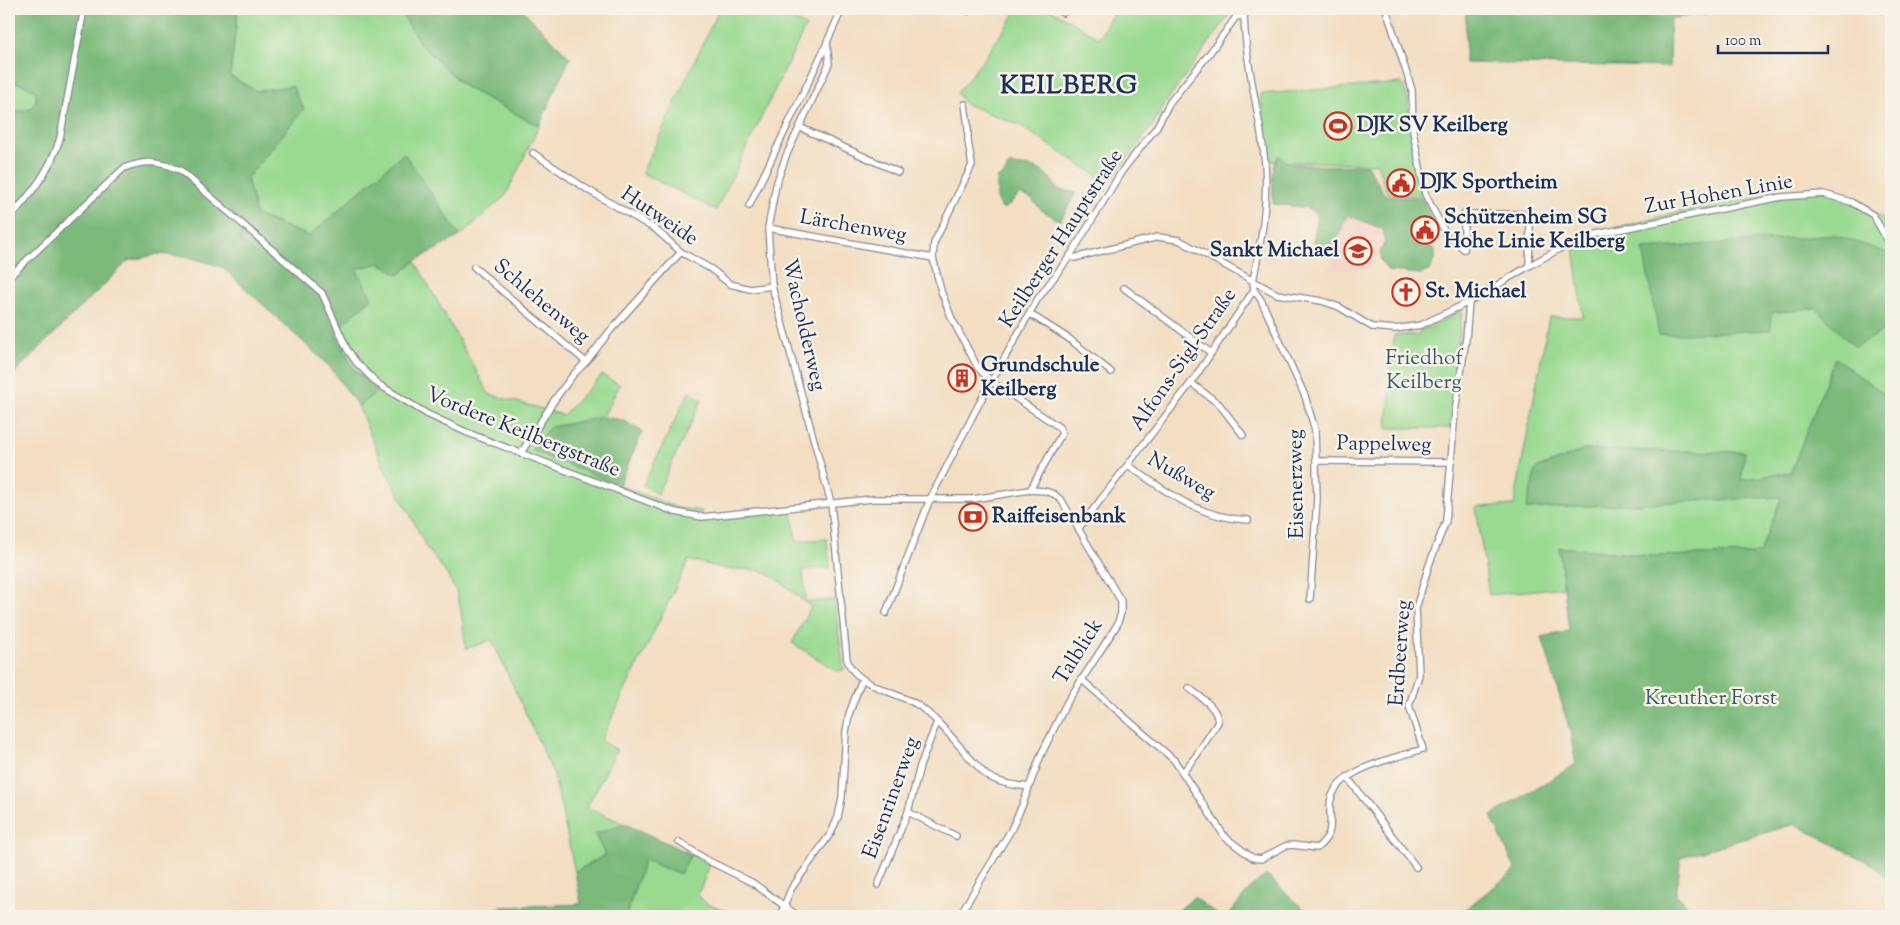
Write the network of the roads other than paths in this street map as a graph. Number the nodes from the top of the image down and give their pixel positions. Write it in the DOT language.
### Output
graph roads {
  1 [pos="84,9"];
  2 [pos="842,9"];
  3 [pos="1055,9"];
  4 [pos="1386,9"];
  5 [pos="1065,11"];
  6 [pos="1244,11"];
  7 [pos="827,42"];
  8 [pos="965,104"];
  9 [pos="799,127"];
  10 [pos="533,153"];
  11 [pos="898,172"];
  12 [pos="749,206"];
  13 [pos="9,219"];
  14 [pos="768,228"];
  15 [pos="1891,246"];
  16 [pos="681,252"];
  17 [pos="1070,256"];
  18 [pos="933,258"];
  19 [pos="1529,266"];
  20 [pos="474,267"];
  21 [pos="9,277"];
  22 [pos="1254,282"];
  23 [pos="772,286"];
  24 [pos="1124,288"];
  25 [pos="1254,290"];
  26 [pos="1469,302"];
  27 [pos="1030,314"];
  28 [pos="1210,352"];
  29 [pos="586,362"];
  30 [pos="1111,372"];
  31 [pos="992,382"];
  32 [pos="1191,383"];
  33 [pos="1243,435"];
  34 [pos="522,453"];
  35 [pos="1317,461"];
  36 [pos="1451,462"];
  37 [pos="1128,465"];
  38 [pos="1030,490"];
  39 [pos="930,499"];
  40 [pos="831,503"];
  41 [pos="1248,520"];
  42 [pos="1078,529"];
  43 [pos="1310,600"];
  44 [pos="886,613"];
  45 [pos="862,679"];
  46 [pos="1081,679"];
  47 [pos="1189,688"];
  48 [pos="937,722"];
  49 [pos="1183,772"];
  50 [pos="1347,777"];
  51 [pos="1029,787"];
  52 [pos="908,812"];
  53 [pos="956,836"];
  54 [pos="679,842"];
  55 [pos="1416,868"];
  56 [pos="878,885"];
  57 [pos="783,906"];
  58 [pos="780,916"];
  59 [pos="798,916"];
  60 [pos="959,916"];
  1 -- 13 [label="street"];
  2 -- 7 [label="street, Wacholderweg"];
  3 -- 5 [label="street"];
  4 -- 19 [label="street"];
  6 -- 17 [label="street, Keilberger Hauptstraße"];
  6 -- 22 [label="street, Alfons-Sigl-Straße"];
  7 -- 9 [label="street, Wacholderweg"];
  7 -- 12 [label="street, Wacholderweg"];
  8 -- 18 [label="street"];
  9 -- 11 [label="street"];
  9 -- 14 [label="street, Wacholderweg"];
  10 -- 16 [label="street, Hutweide"];
  14 -- 18 [label="street, Lärchenweg"];
  14 -- 23 [label="street, Wacholderweg"];
  15 -- 19 [label="street, Zur Hohen Linie"];
  16 -- 23 [label="street, Hutweide"];
  16 -- 29 [label="street"];
  17 -- 22 [label="street, Zur Hohen Linie"];
  17 -- 27 [label="street, Keilberger Hauptstraße"];
  18 -- 31 [label="street"];
  19 -- 26 [label="street, Zur Hohen Linie"];
  20 -- 29 [label="street, Schlehenweg"];
  21 -- 34 [label="street, Vordere Keilbergstraße"];
  22 -- 25 [label="street, Alfons-Sigl-Straße"];
  22 -- 26 [label="street, Zur Hohen Linie"];
  23 -- 40 [label="street, Wacholderweg"];
  24 -- 28 [label="street"];
  25 -- 28 [label="street, Alfons-Sigl-Straße"];
  25 -- 35 [label="street, Eisenerzweg"];
  26 -- 36 [label="street, Erdbeerweg"];
  27 -- 30 [label="street"];
  27 -- 31 [label="street, Keilberger Hauptstraße"];
  28 -- 32 [label="street, Alfons-Sigl-Straße"];
  29 -- 34 [label="street"];
  31 -- 38 [label="street"];
  31 -- 39 [label="street, Keilberger Hauptstraße"];
  32 -- 33 [label="street"];
  32 -- 37 [label="street, Alfons-Sigl-Straße"];
  34 -- 40 [label="street, Vordere Keilbergstraße"];
  35 -- 36 [label="street, Pappelweg"];
  35 -- 43 [label="street, Eisenerzweg"];
  36 -- 50 [label="street, Erdbeerweg"];
  37 -- 41 [label="street, Nußweg"];
  37 -- 42 [label="street, Alfons-Sigl-Straße"];
  38 -- 39 [label="street, Talblick"];
  38 -- 42 [label="street, Talblick"];
  39 -- 40 [label="street, Vordere Keilbergstraße"];
  39 -- 44 [label="street, Keilberger Hauptstraße"];
  40 -- 45 [label="street, Wacholderweg"];
  42 -- 46 [label="street, Talblick"];
  45 -- 48 [label="street"];
  45 -- 57 [label="street"];
  46 -- 49 [label="street"];
  46 -- 51 [label="street, Talblick"];
  47 -- 49 [label="street"];
  48 -- 51 [label="street"];
  48 -- 52 [label="street, Eisenrinerweg"];
  49 -- 50 [label="street"];
  50 -- 55 [label="street"];
  51 -- 60 [label="street, Talblick"];
  52 -- 53 [label="street"];
  52 -- 56 [label="street, Eisenrinerweg"];
  54 -- 57 [label="street"];
  57 -- 58 [label="street"];
  57 -- 59 [label="street"];
}
